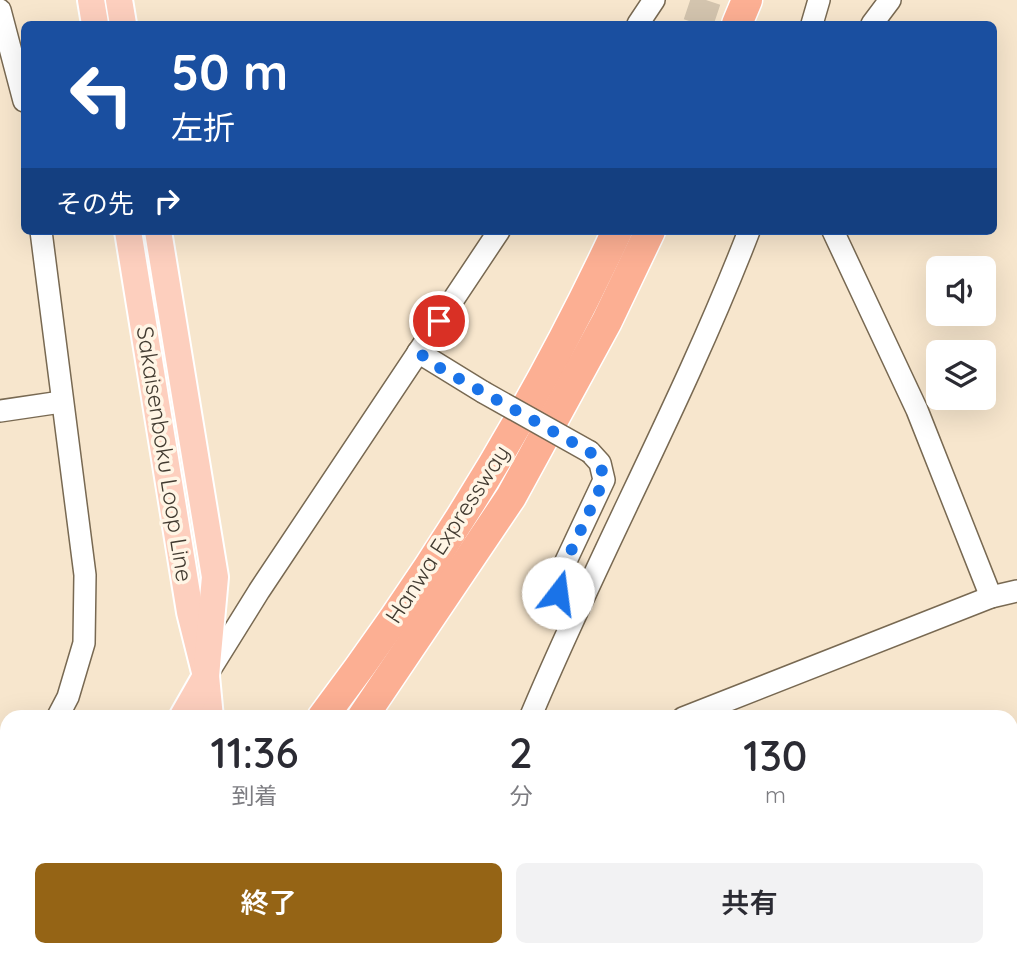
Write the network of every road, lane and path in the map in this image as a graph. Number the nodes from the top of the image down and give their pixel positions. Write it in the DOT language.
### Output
graph roads {
  1 [pos="91,0"];
  2 [pos="119,0"];
  3 [pos="654,0"];
  4 [pos="747,0"];
  5 [pos="819,0"];
  6 [pos="890,0"];
  7 [pos="0,10"];
  8 [pos="94,21"];
  9 [pos="122,21"];
  10 [pos="640,21"];
  11 [pos="738,21"];
  12 [pos="813,21"];
  13 [pos="874,21"];
  14 [pos="21,90"];
  15 [pos="41,235"];
  16 [pos="129,235"];
  17 [pos="159,235"];
  18 [pos="496,235"];
  19 [pos="615,235"];
  20 [pos="648,235"];
  21 [pos="748,235"];
  22 [pos="835,235"];
  23 [pos="418,352"];
  24 [pos="61,401"];
  25 [pos="0,411"];
  26 [pos="1017,591"];
  27 [pos="991,597"];
  28 [pos="573,616"];
  29 [pos="206,676"];
  30 [pos="61,710"];
  31 [pos="186,710"];
  32 [pos="209,710"];
  33 [pos="328,710"];
  34 [pos="367,710"];
  35 [pos="533,710"];
  36 [pos="703,710"];
  1 -- 8 [label="main road"];
  2 -- 9 [label="main road"];
  3 -- 10 [label="street"];
  4 -- 11 [label="highway"];
  5 -- 12 [label="street"];
  6 -- 13 [label="street"];
  7 -- 14 [label="street"];
  15 -- 24 [label="street"];
  16 -- 29 [label="main road, Sakaisenboku Loop Line"];
  17 -- 29 [label="main road, Sakaisenboku Loop Line"];
  18 -- 23 [label="street"];
  19 -- 33 [label="highway, Hanwa Expressway"];
  20 -- 34 [label="highway, Hanwa Expressway"];
  21 -- 28 [label="street"];
  22 -- 27 [label="street"];
  23 -- 28 [label="street, bridge"];
  23 -- 29 [label="street"];
  24 -- 25 [label="street"];
  24 -- 30 [label="street"];
  26 -- 27 [label="street"];
  27 -- 36 [label="street"];
  28 -- 35 [label="street"];
  29 -- 31 [label="main road, Sakaisenboku Loop Line"];
  29 -- 32 [label="main road"];
}
